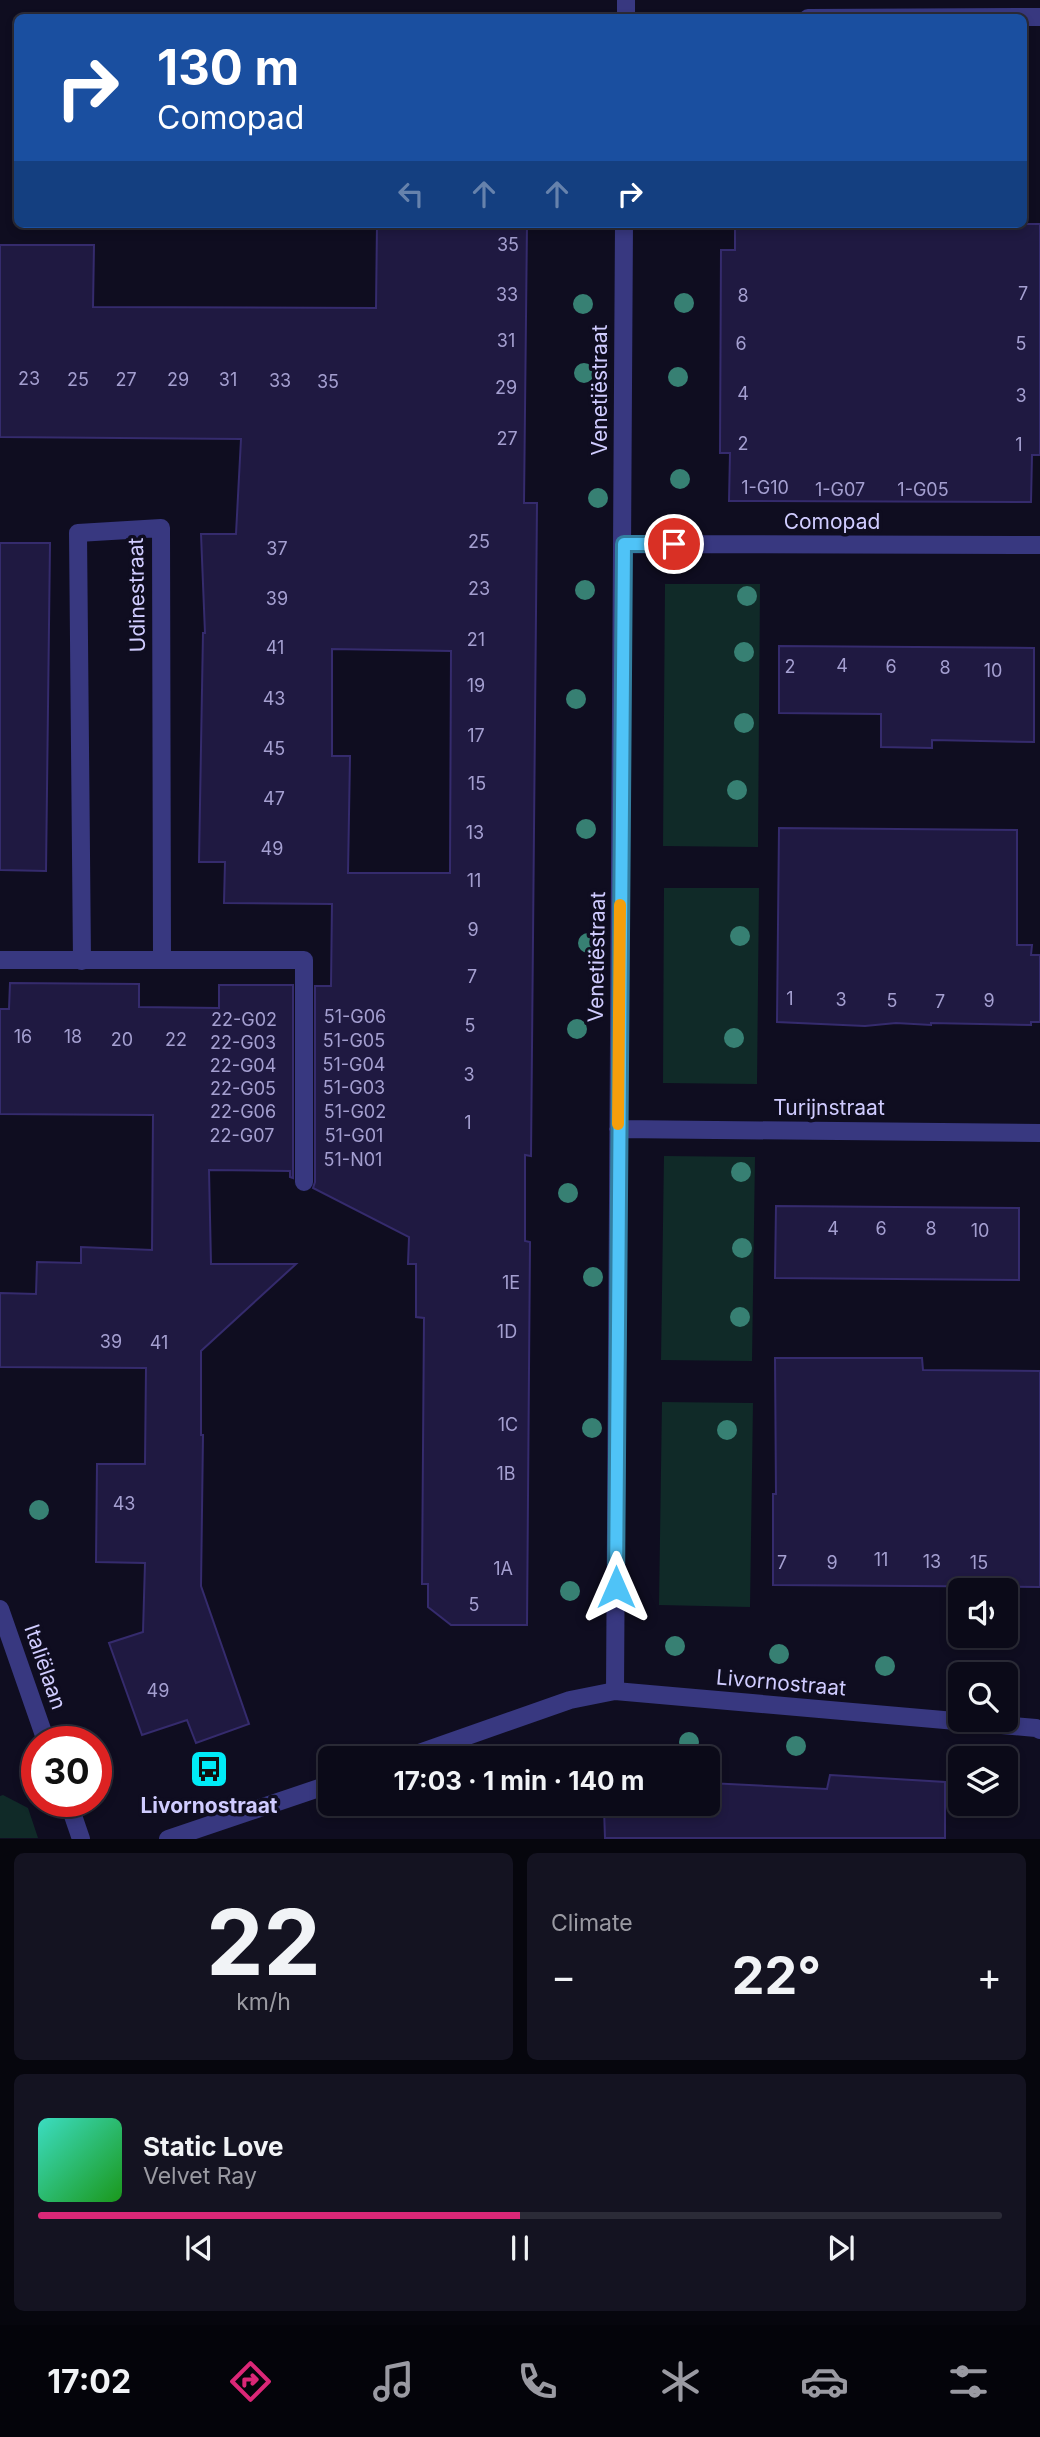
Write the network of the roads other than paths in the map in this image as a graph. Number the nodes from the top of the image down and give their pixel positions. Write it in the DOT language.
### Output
graph roads {
  1 [pos="624,228"];
  2 [pos="624,544"];
  3 [pos="1040,545"];
  4 [pos="0,960"];
  5 [pos="162,960"];
  6 [pos="82,961"];
  7 [pos="618,1129"];
  8 [pos="1040,1133"];
  9 [pos="304,1182"];
  10 [pos="0,1609"];
  11 [pos="615,1691"];
  12 [pos="41,1726"];
  13 [pos="1040,1730"];
  14 [pos="439,1746"];
  15 [pos="318,1788"];
  16 [pos="73,1817"];
  17 [pos="81,1839"];
  18 [pos="168,1839"];
  1 -- 2 [label="street, Venetiëstraat"];
  2 -- 3 [label="street, Comopad"];
  2 -- 7 [label="street, Venetiëstraat"];
  4 -- 6 [label="street"];
  5 -- 6 [label="street"];
  5 -- 6 [label="street, Udinestraat"];
  5 -- 9 [label="street"];
  7 -- 8 [label="street, Turijnstraat"];
  7 -- 11 [label="street, Venetiëstraat"];
  10 -- 12 [label="street, Italiëlaan"];
  11 -- 13 [label="street, Livornostraat"];
  11 -- 14 [label="street, Livornostraat"];
  15 -- 18 [label="street"];
  16 -- 17 [label="street"];
}
